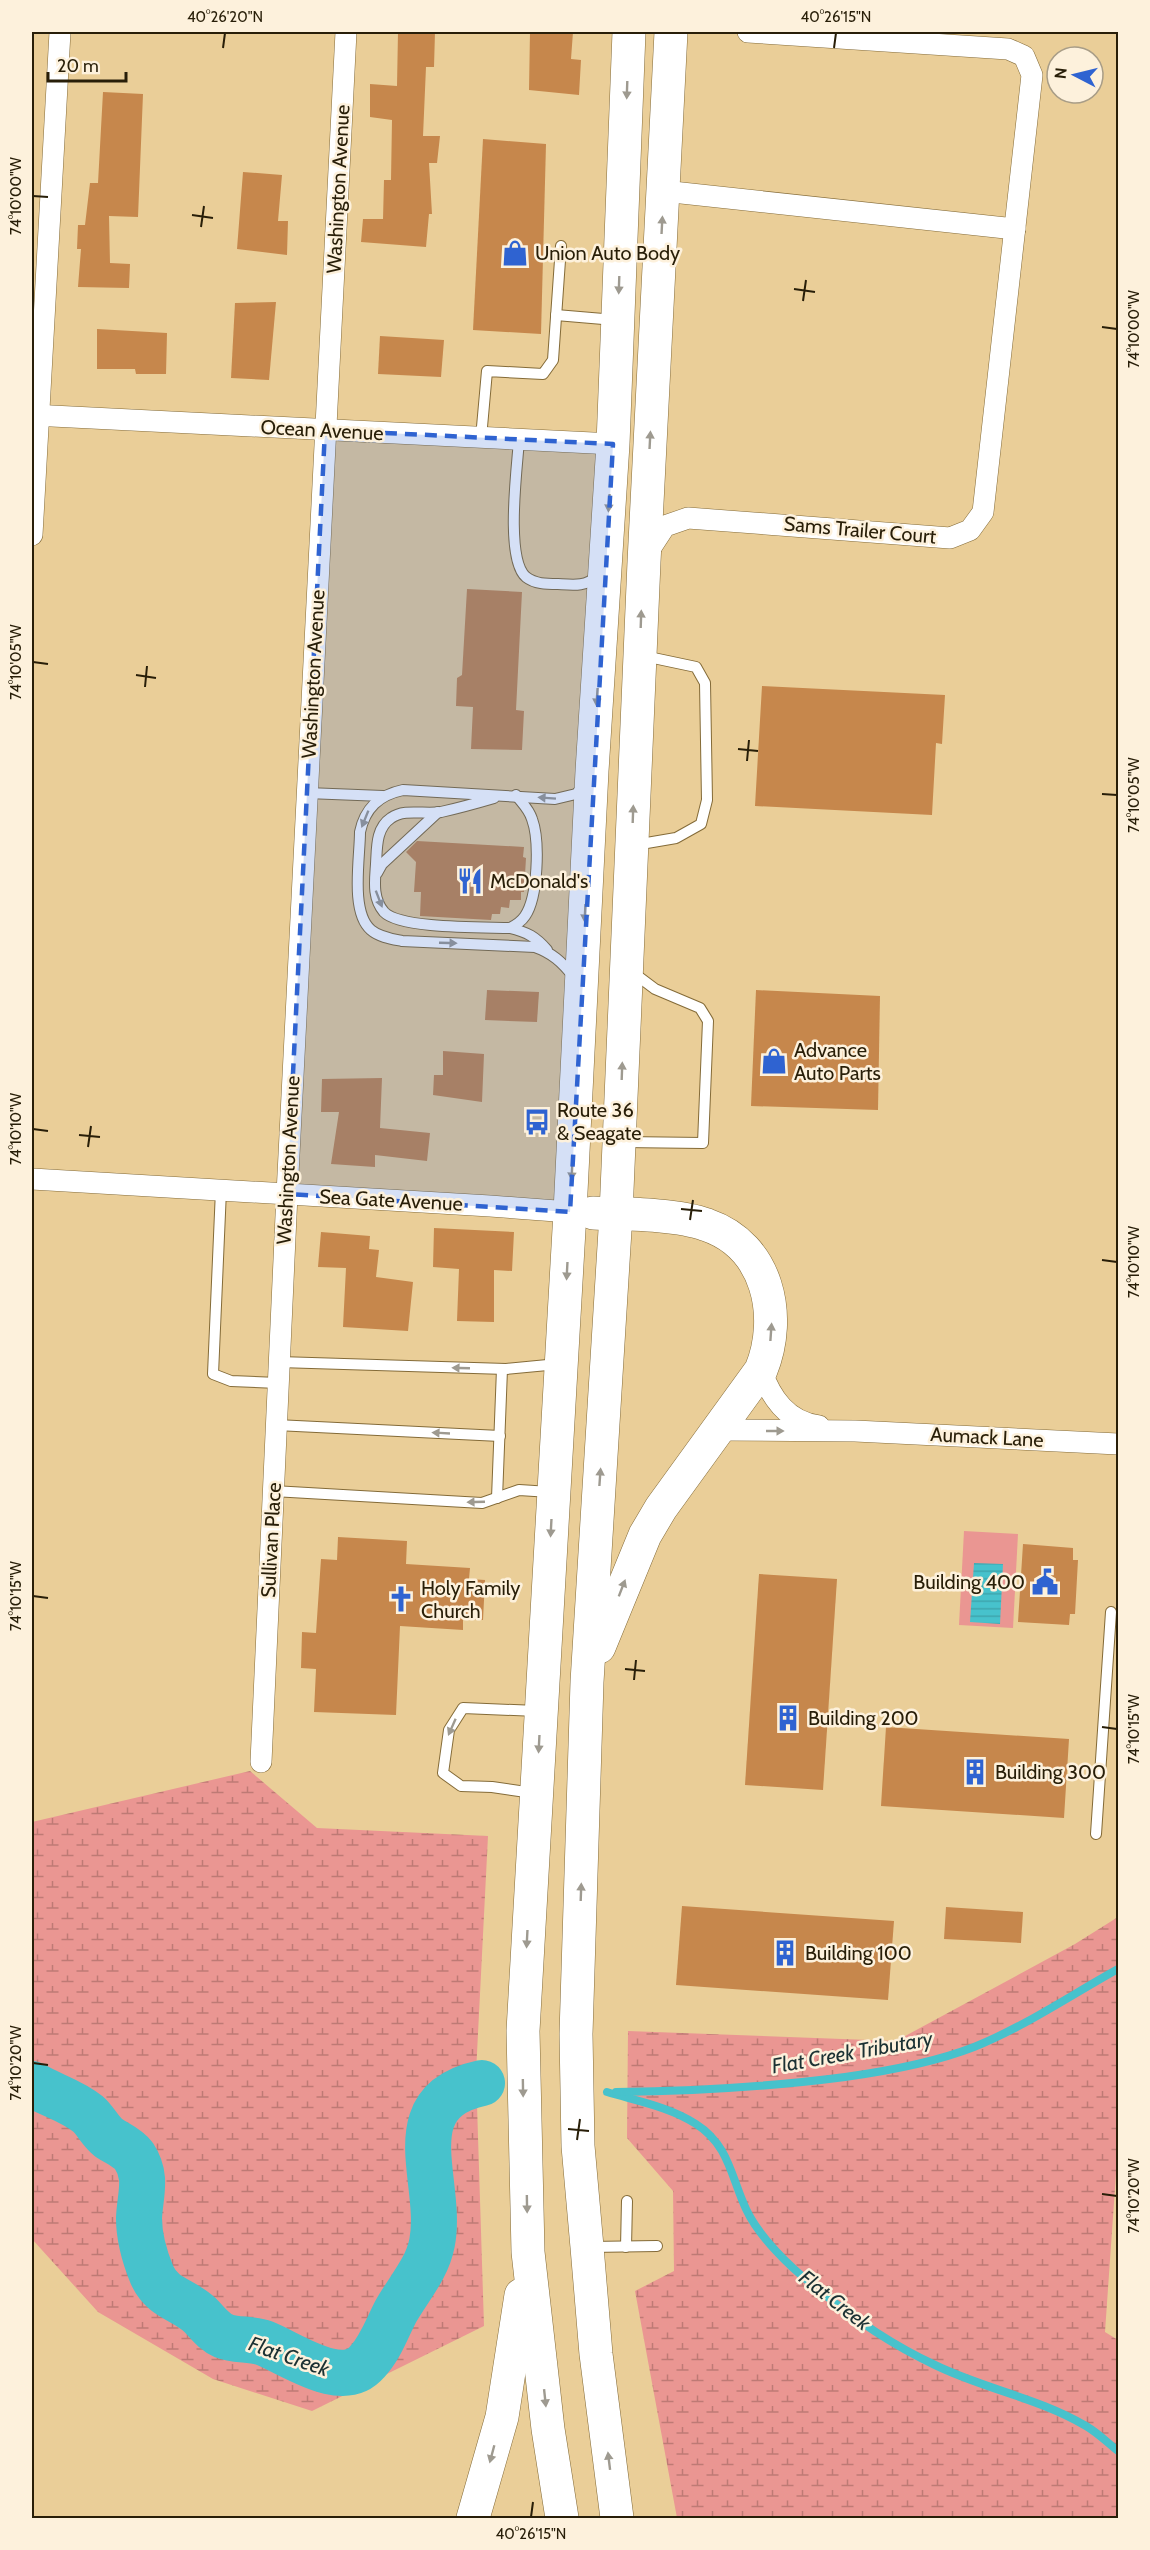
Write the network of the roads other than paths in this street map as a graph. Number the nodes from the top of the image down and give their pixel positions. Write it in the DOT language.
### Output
graph roads {
  1 [pos="60,32"];
  2 [pos="346,32"];
  3 [pos="629,32"];
  4 [pos="671,32"];
  5 [pos="748,32"];
  6 [pos="663,191"];
  7 [pos="1015,228"];
  8 [pos="561,246"];
  9 [pos="556,315"];
  10 [pos="617,320"];
  11 [pos="35,416"];
  12 [pos="325,430"];
  13 [pos="481,438"];
  14 [pos="519,440"];
  15 [pos="613,444"];
  16 [pos="32,535"];
  17 [pos="606,560"];
  18 [pos="644,562"];
  19 [pos="639,656"];
  20 [pos="592,771"];
  21 [pos="307,793"];
  22 [pos="511,795"];
  23 [pos="383,796"];
  24 [pos="438,812"];
  25 [pos="632,846"];
  26 [pos="375,877"];
  27 [pos="510,928"];
  28 [pos="549,952"];
  29 [pos="627,967"];
  30 [pos="581,987"];
  31 [pos="619,1142"];
  32 [pos="32,1179"];
  33 [pos="221,1190"];
  34 [pos="286,1194"];
  35 [pos="570,1212"];
  36 [pos="616,1214"];
  37 [pos="281,1317"];
  38 [pos="279,1362"];
  39 [pos="561,1364"];
  40 [pos="502,1369"];
  41 [pos="761,1370"];
  42 [pos="278,1383"];
  43 [pos="276,1425"];
  44 [pos="717,1430"];
  45 [pos="855,1431"];
  46 [pos="500,1436"];
  47 [pos="1119,1444"];
  48 [pos="273,1491"];
  49 [pos="553,1492"];
  50 [pos="497,1498"];
  51 [pos="1111,1612"];
  52 [pos="587,1683"];
  53 [pos="541,1712"];
  54 [pos="261,1762"];
  55 [pos="536,1793"];
  56 [pos="1096,1834"];
  57 [pos="627,2201"];
  58 [pos="657,2246"];
  59 [pos="586,2247"];
  60 [pos="626,2247"];
  61 [pos="528,2252"];
  62 [pos="473,2518"];
  63 [pos="562,2518"];
  64 [pos="617,2518"];
  1 -- 11 [label="street"];
  2 -- 12 [label="street, Washington Avenue"];
  3 -- 10 [label="highway, one-way"];
  4 -- 6 [label="highway"];
  5 -- 7 [label="street, Sams Trailer Court"];
  6 -- 7 [label="street"];
  18 -- 6 [label="highway, one-way"];
  7 -- 18 [label="street, Sams Trailer Court"];
  8 -- 9 [label="lane"];
  9 -- 10 [label="lane"];
  9 -- 13 [label="lane"];
  10 -- 15 [label="highway"];
  11 -- 12 [label="street, Ocean Avenue"];
  11 -- 16 [label="street"];
  12 -- 13 [label="street, Ocean Avenue"];
  12 -- 21 [label="street, Washington Avenue"];
  13 -- 14 [label="street, Ocean Avenue"];
  14 -- 15 [label="street, Ocean Avenue"];
  14 -- 17 [label="lane"];
  15 -- 17 [label="highway, one-way"];
  17 -- 20 [label="highway, one-way"];
  19 -- 18 [label="highway, one-way"];
  25 -- 19 [label="highway, one-way"];
  19 -- 25 [label="lane"];
  20 -- 22 [label="lane, one-way"];
  20 -- 30 [label="highway, one-way"];
  21 -- 23 [label="lane"];
  21 -- 34 [label="street, Washington Avenue"];
  22 -- 23 [label="lane"];
  22 -- 24 [label="lane"];
  22 -- 27 [label="lane"];
  23 -- 28 [label="lane, one-way"];
  24 -- 26 [label="lane"];
  24 -- 26 [label="lane"];
  25 -- 29 [label="highway"];
  26 -- 27 [label="lane, one-way"];
  27 -- 28 [label="lane"];
  28 -- 30 [label="lane"];
  31 -- 29 [label="highway, one-way"];
  29 -- 31 [label="lane"];
  30 -- 35 [label="highway, one-way"];
  31 -- 36 [label="highway"];
  32 -- 33 [label="street, Sea Gate Avenue"];
  33 -- 34 [label="street, Sea Gate Avenue"];
  33 -- 42 [label="lane"];
  34 -- 35 [label="street, Sea Gate Avenue"];
  34 -- 37 [label="street, Washington Avenue"];
  35 -- 36 [label="highway"];
  35 -- 39 [label="highway, one-way"];
  41 -- 36 [label="highway, one-way"];
  52 -- 36 [label="highway, one-way"];
  37 -- 38 [label="street, Sullivan Place"];
  40 -- 38 [label="lane, one-way"];
  38 -- 42 [label="street, Sullivan Place"];
  39 -- 40 [label="lane"];
  39 -- 49 [label="highway"];
  40 -- 46 [label="lane"];
  41 -- 44 [label="highway"];
  41 -- 45 [label="street, Aumack Lane"];
  42 -- 43 [label="street, Sullivan Place"];
  46 -- 43 [label="lane, one-way"];
  43 -- 48 [label="street, Sullivan Place"];
  44 -- 45 [label="street, Aumack Lane, one-way"];
  52 -- 44 [label="highway, one-way"];
  45 -- 47 [label="street, Aumack Lane"];
  46 -- 50 [label="lane"];
  50 -- 48 [label="lane, one-way"];
  48 -- 54 [label="street, Sullivan Place"];
  49 -- 50 [label="lane"];
  49 -- 53 [label="highway, one-way"];
  51 -- 56 [label="lane"];
  59 -- 52 [label="highway, one-way"];
  53 -- 55 [label="highway, one-way"];
  53 -- 55 [label="lane, one-way"];
  55 -- 61 [label="highway, one-way"];
  57 -- 60 [label="lane"];
  58 -- 60 [label="lane"];
  59 -- 60 [label="lane"];
  64 -- 59 [label="highway, one-way"];
  61 -- 62 [label="highway, one-way"];
  61 -- 63 [label="highway, one-way"];
}
